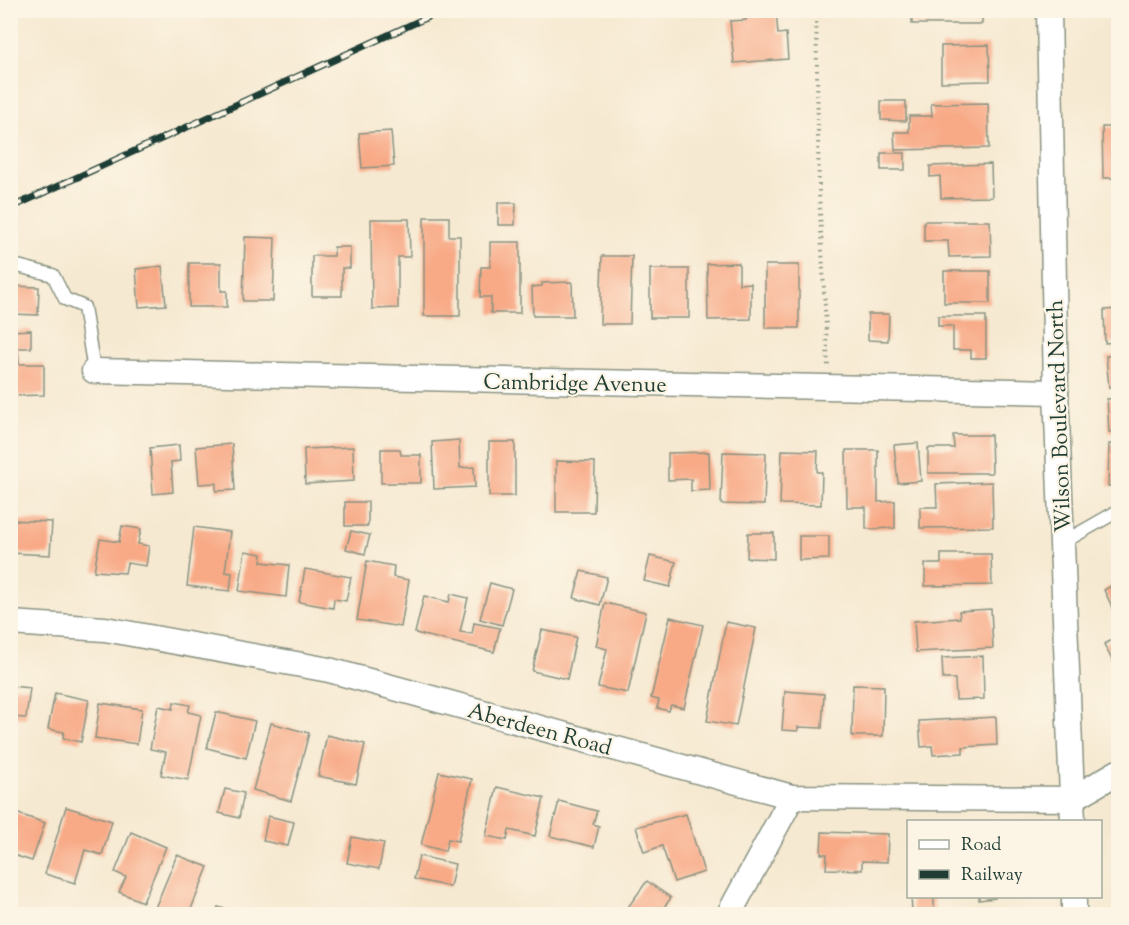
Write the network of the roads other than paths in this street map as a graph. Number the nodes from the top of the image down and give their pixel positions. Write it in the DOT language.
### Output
graph roads {
  1 [pos="1049,10"];
  2 [pos="10,264"];
  3 [pos="94,370"];
  4 [pos="1056,392"];
  5 [pos="1119,511"];
  6 [pos="1062,543"];
  7 [pos="10,623"];
  8 [pos="1119,772"];
  9 [pos="792,796"];
  10 [pos="1073,810"];
  11 [pos="1074,898"];
  12 [pos="729,915"];
  13 [pos="1074,915"];
  1 -- 4 [label="street, Wilson Boulevard North"];
  2 -- 3 [label="lane"];
  3 -- 4 [label="street, Cambridge Avenue"];
  4 -- 6 [label="street, Wilson Boulevard North"];
  5 -- 6 [label="lane"];
  6 -- 10 [label="street, Wilson Boulevard North"];
  7 -- 9 [label="street, Aberdeen Road"];
  8 -- 10 [label="street"];
  9 -- 10 [label="street, Aberdeen Road"];
  9 -- 12 [label="street"];
  11 -- 13 [label="street"];
}
